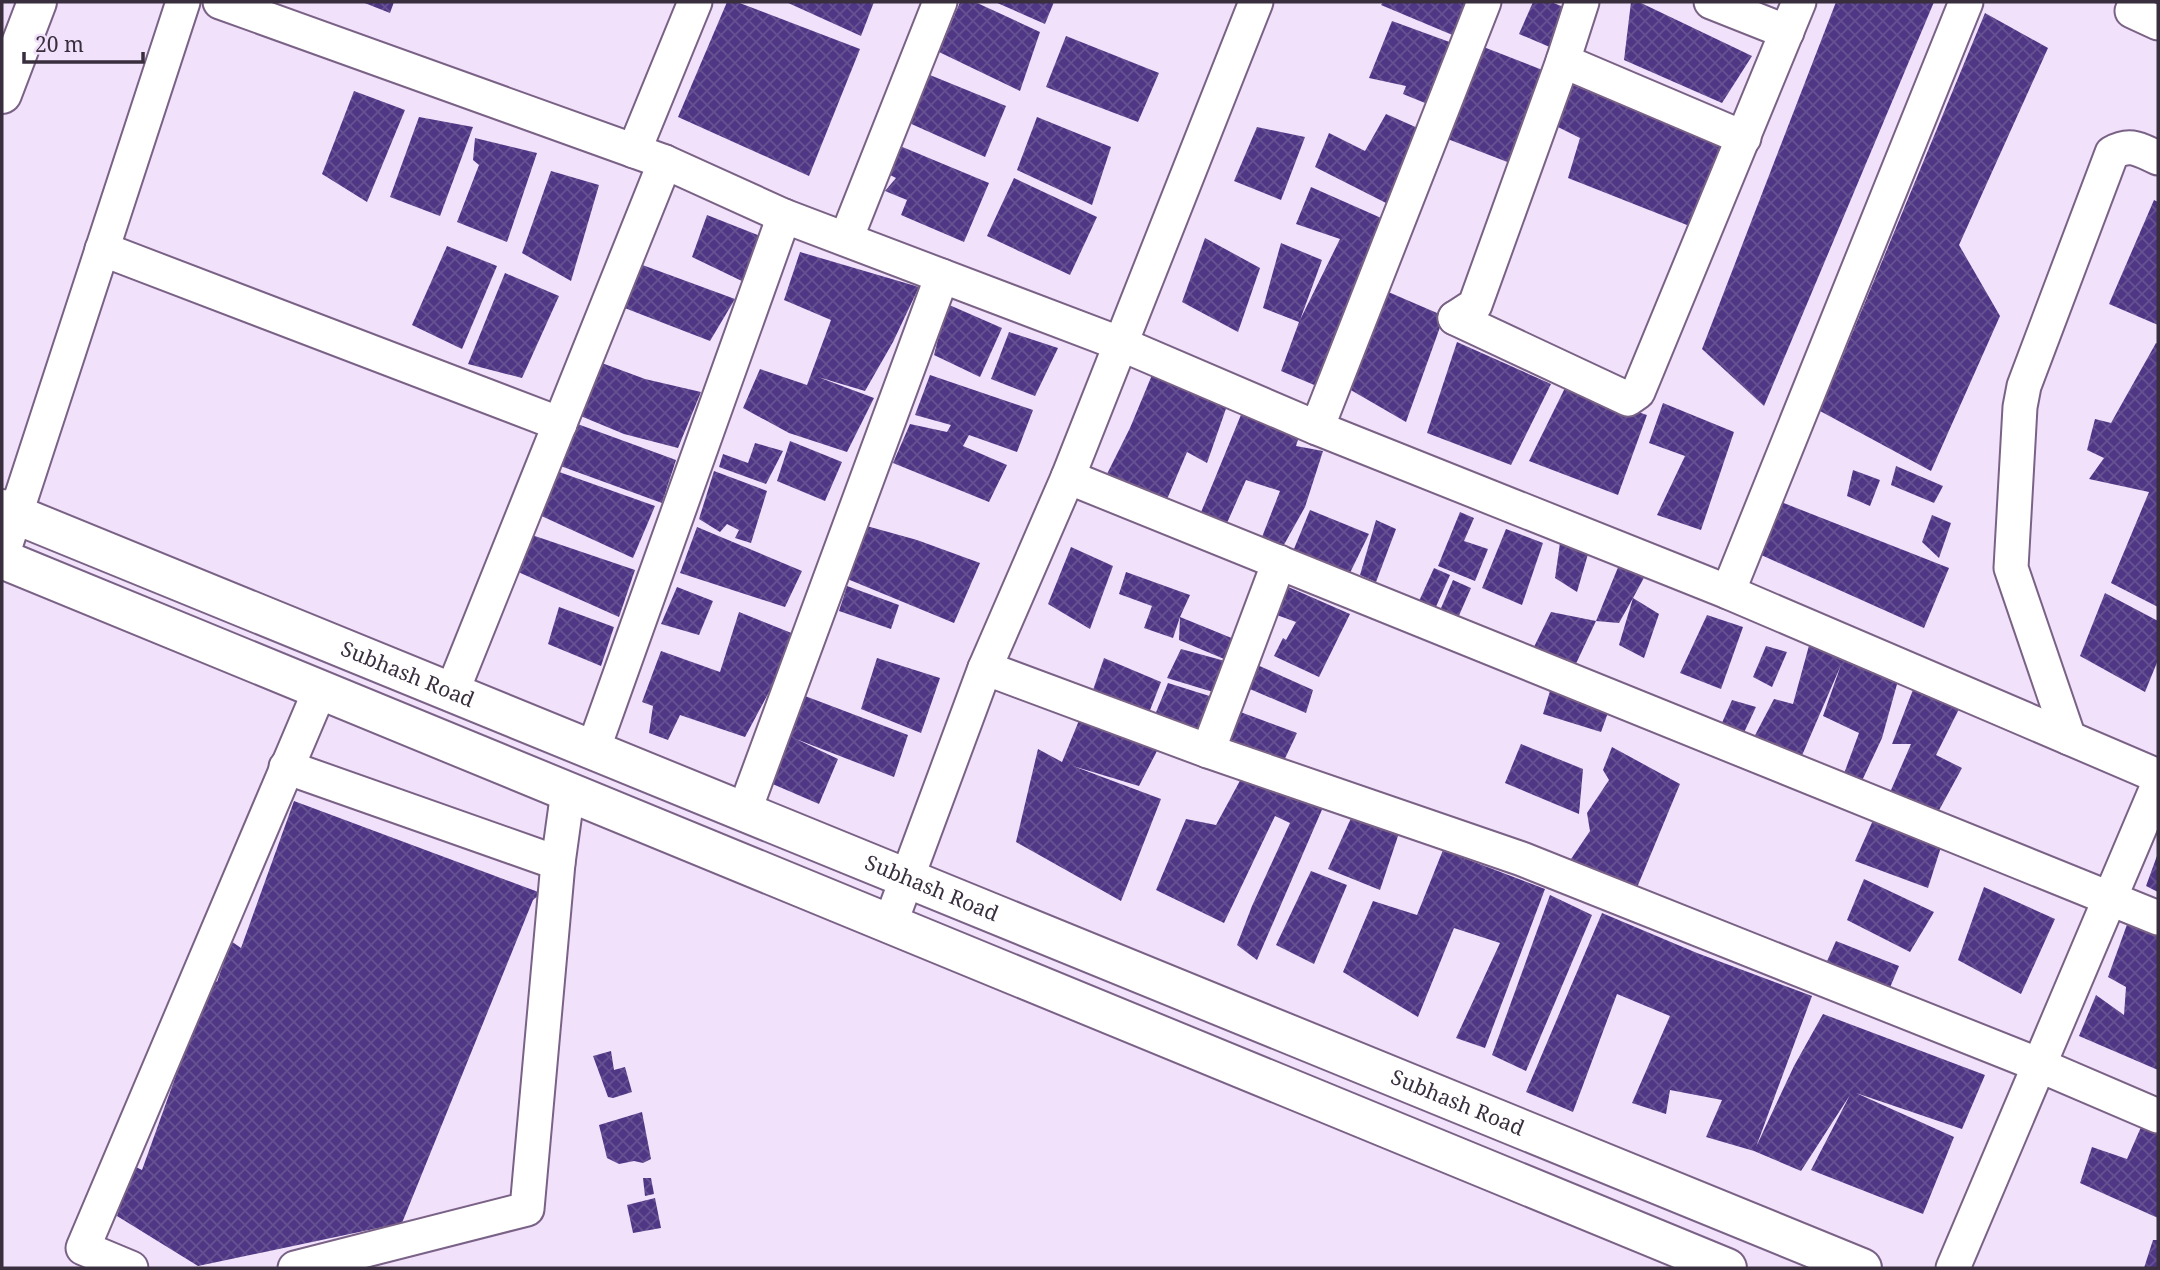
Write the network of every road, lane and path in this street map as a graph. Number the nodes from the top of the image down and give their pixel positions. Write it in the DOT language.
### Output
graph roads {
  1 [pos="37,2"];
  2 [pos="183,2"];
  3 [pos="220,2"];
  4 [pos="695,2"];
  5 [pos="940,2"];
  6 [pos="1256,2"];
  7 [pos="1484,2"];
  8 [pos="1582,2"];
  9 [pos="1711,2"];
  10 [pos="1799,2"];
  11 [pos="1966,2"];
  12 [pos="1787,32"];
  13 [pos="1563,61"];
  14 [pos="2,94"];
  15 [pos="1744,138"];
  16 [pos="634,151"];
  17 [pos="2158,158"];
  18 [pos="665,162"];
  19 [pos="784,216"];
  20 [pos="846,239"];
  21 [pos="102,249"];
  22 [pos="942,275"];
  23 [pos="1121,344"];
  24 [pos="560,424"];
  25 [pos="1317,428"];
  26 [pos="1068,477"];
  27 [pos="9,511"];
  28 [pos="2,558"];
  29 [pos="1279,562"];
  30 [pos="1728,592"];
  31 [pos="985,668"];
  32 [pos="320,690"];
  33 [pos="452,692"];
  34 [pos="2069,738"];
  35 [pos="593,750"];
  36 [pos="1208,751"];
  37 [pos="286,766"];
  38 [pos="2158,776"];
  39 [pos="2158,785"];
  40 [pos="568,791"];
  41 [pos="744,812"];
  42 [pos="558,863"];
  43 [pos="908,879"];
  44 [pos="2110,897"];
  45 [pos="2158,918"];
  46 [pos="890,924"];
  47 [pos="2039,1065"];
  48 [pos="2158,1116"];
  49 [pos="131,1268"];
  50 [pos="295,1268"];
  51 [pos="1727,1268"];
  52 [pos="1862,1268"];
  53 [pos="1953,1268"];
  1 -- 14 [label="street"];
  2 -- 21 [label="street"];
  3 -- 16 [label="street"];
  4 -- 16 [label="street"];
  5 -- 20 [label="street"];
  6 -- 23 [label="street"];
  7 -- 25 [label="street"];
  8 -- 13 [label="street"];
  9 -- 12 [label="street"];
  10 -- 12 [label="street"];
  11 -- 30 [label="street"];
  12 -- 15 [label="street"];
  13 -- 15 [label="street"];
  13 -- 15 [label="street"];
  16 -- 18 [label="street"];
  17 -- 34 [label="street"];
  18 -- 19 [label="street"];
  18 -- 24 [label="street"];
  19 -- 20 [label="street"];
  19 -- 35 [label="street"];
  20 -- 22 [label="street"];
  21 -- 24 [label="street"];
  21 -- 27 [label="street"];
  22 -- 23 [label="street"];
  22 -- 41 [label="street"];
  23 -- 25 [label="street"];
  23 -- 26 [label="street"];
  24 -- 33 [label="street"];
  25 -- 30 [label="street"];
  26 -- 29 [label="street"];
  26 -- 31 [label="street"];
  27 -- 28 [label="street"];
  27 -- 33 [label="street, Subhash Road"];
  28 -- 32 [label="street"];
  29 -- 36 [label="street"];
  29 -- 44 [label="street"];
  30 -- 34 [label="street"];
  31 -- 36 [label="street"];
  31 -- 43 [label="street"];
  32 -- 37 [label="street"];
  32 -- 40 [label="street"];
  33 -- 35 [label="street, Subhash Road"];
  34 -- 38 [label="street"];
  35 -- 41 [label="street, Subhash Road"];
  36 -- 47 [label="street"];
  37 -- 42 [label="street"];
  37 -- 49 [label="street"];
  39 -- 44 [label="street"];
  40 -- 42 [label="street"];
  40 -- 46 [label="street"];
  41 -- 43 [label="street, Subhash Road"];
  42 -- 50 [label="street"];
  43 -- 46 [label="street"];
  43 -- 52 [label="street, Subhash Road"];
  44 -- 45 [label="street"];
  44 -- 47 [label="street"];
  46 -- 51 [label="street"];
  47 -- 48 [label="street"];
  47 -- 53 [label="street"];
}
